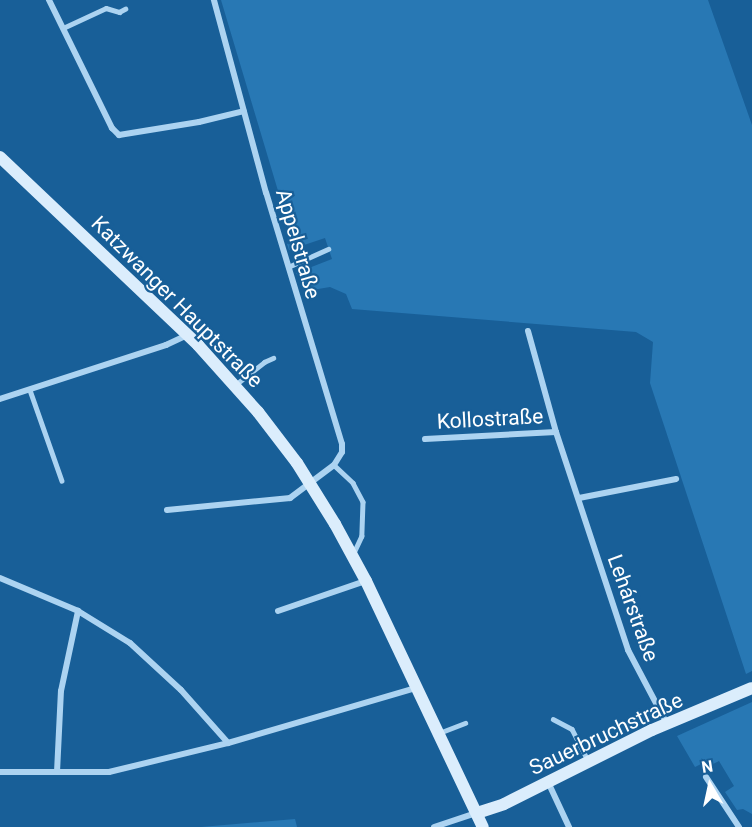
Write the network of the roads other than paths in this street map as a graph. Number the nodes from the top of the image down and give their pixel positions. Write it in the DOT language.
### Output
graph roads {
  1 [pos="50,0"];
  2 [pos="214,0"];
  3 [pos="125,9"];
  4 [pos="63,28"];
  5 [pos="244,111"];
  6 [pos="0,157"];
  7 [pos="328,249"];
  8 [pos="288,267"];
  9 [pos="528,331"];
  10 [pos="187,335"];
  11 [pos="273,358"];
  12 [pos="235,385"];
  13 [pos="30,390"];
  14 [pos="0,399"];
  15 [pos="556,432"];
  16 [pos="425,439"];
  17 [pos="334,465"];
  18 [pos="675,479"];
  19 [pos="62,481"];
  20 [pos="310,483"];
  21 [pos="579,498"];
  22 [pos="167,510"];
  23 [pos="353,555"];
  24 [pos="0,578"];
  25 [pos="366,581"];
  26 [pos="78,611"];
  27 [pos="278,611"];
  28 [pos="752,687"];
  29 [pos="417,688"];
  30 [pos="553,719"];
  31 [pos="465,723"];
  32 [pos="667,724"];
  33 [pos="439,733"];
  34 [pos="228,743"];
  35 [pos="589,762"];
  36 [pos="0,772"];
  37 [pos="57,772"];
  38 [pos="706,777"];
  39 [pos="548,783"];
  40 [pos="477,813"];
  41 [pos="434,827"];
  42 [pos="483,827"];
  43 [pos="569,827"];
  44 [pos="739,827"];
  1 -- 4 [label="street"];
  2 -- 5 [label="street, Appelstraße"];
  3 -- 4 [label="lane"];
  4 -- 5 [label="street"];
  5 -- 8 [label="street, Appelstraße"];
  6 -- 10 [label="main road, Katzwanger Hauptstraße"];
  7 -- 8 [label="lane"];
  8 -- 17 [label="street, Appelstraße"];
  9 -- 15 [label="street, Lehárstraße"];
  10 -- 12 [label="main road, Katzwanger Hauptstraße"];
  10 -- 13 [label="street"];
  11 -- 12 [label="lane"];
  12 -- 20 [label="main road, Katzwanger Hauptstraße"];
  13 -- 14 [label="street"];
  13 -- 19 [label="lane"];
  15 -- 16 [label="street, Kollostraße"];
  15 -- 21 [label="street, Lehárstraße"];
  17 -- 20 [label="street"];
  17 -- 23 [label="lane"];
  18 -- 21 [label="street"];
  20 -- 22 [label="street"];
  20 -- 23 [label="main road, Katzwanger Hauptstraße"];
  21 -- 32 [label="street, Lehárstraße"];
  23 -- 25 [label="main road, Katzwanger Hauptstraße"];
  24 -- 26 [label="street"];
  25 -- 27 [label="street"];
  25 -- 29 [label="main road, Katzwanger Hauptstraße"];
  26 -- 34 [label="street"];
  26 -- 37 [label="street"];
  28 -- 32 [label="main road, Sauerbruchstraße"];
  29 -- 33 [label="main road, Katzwanger Hauptstraße"];
  29 -- 34 [label="street"];
  30 -- 35 [label="lane"];
  31 -- 33 [label="lane"];
  32 -- 35 [label="main road, Sauerbruchstraße"];
  33 -- 40 [label="main road, Katzwanger Hauptstraße"];
  34 -- 37 [label="street"];
  35 -- 39 [label="main road, Sauerbruchstraße"];
  36 -- 37 [label="street"];
  38 -- 44 [label="street"];
  39 -- 40 [label="main road, Sauerbruchstraße"];
  39 -- 43 [label="street"];
  40 -- 41 [label="street"];
  40 -- 42 [label="main road, Katzwanger Hauptstraße"];
}
